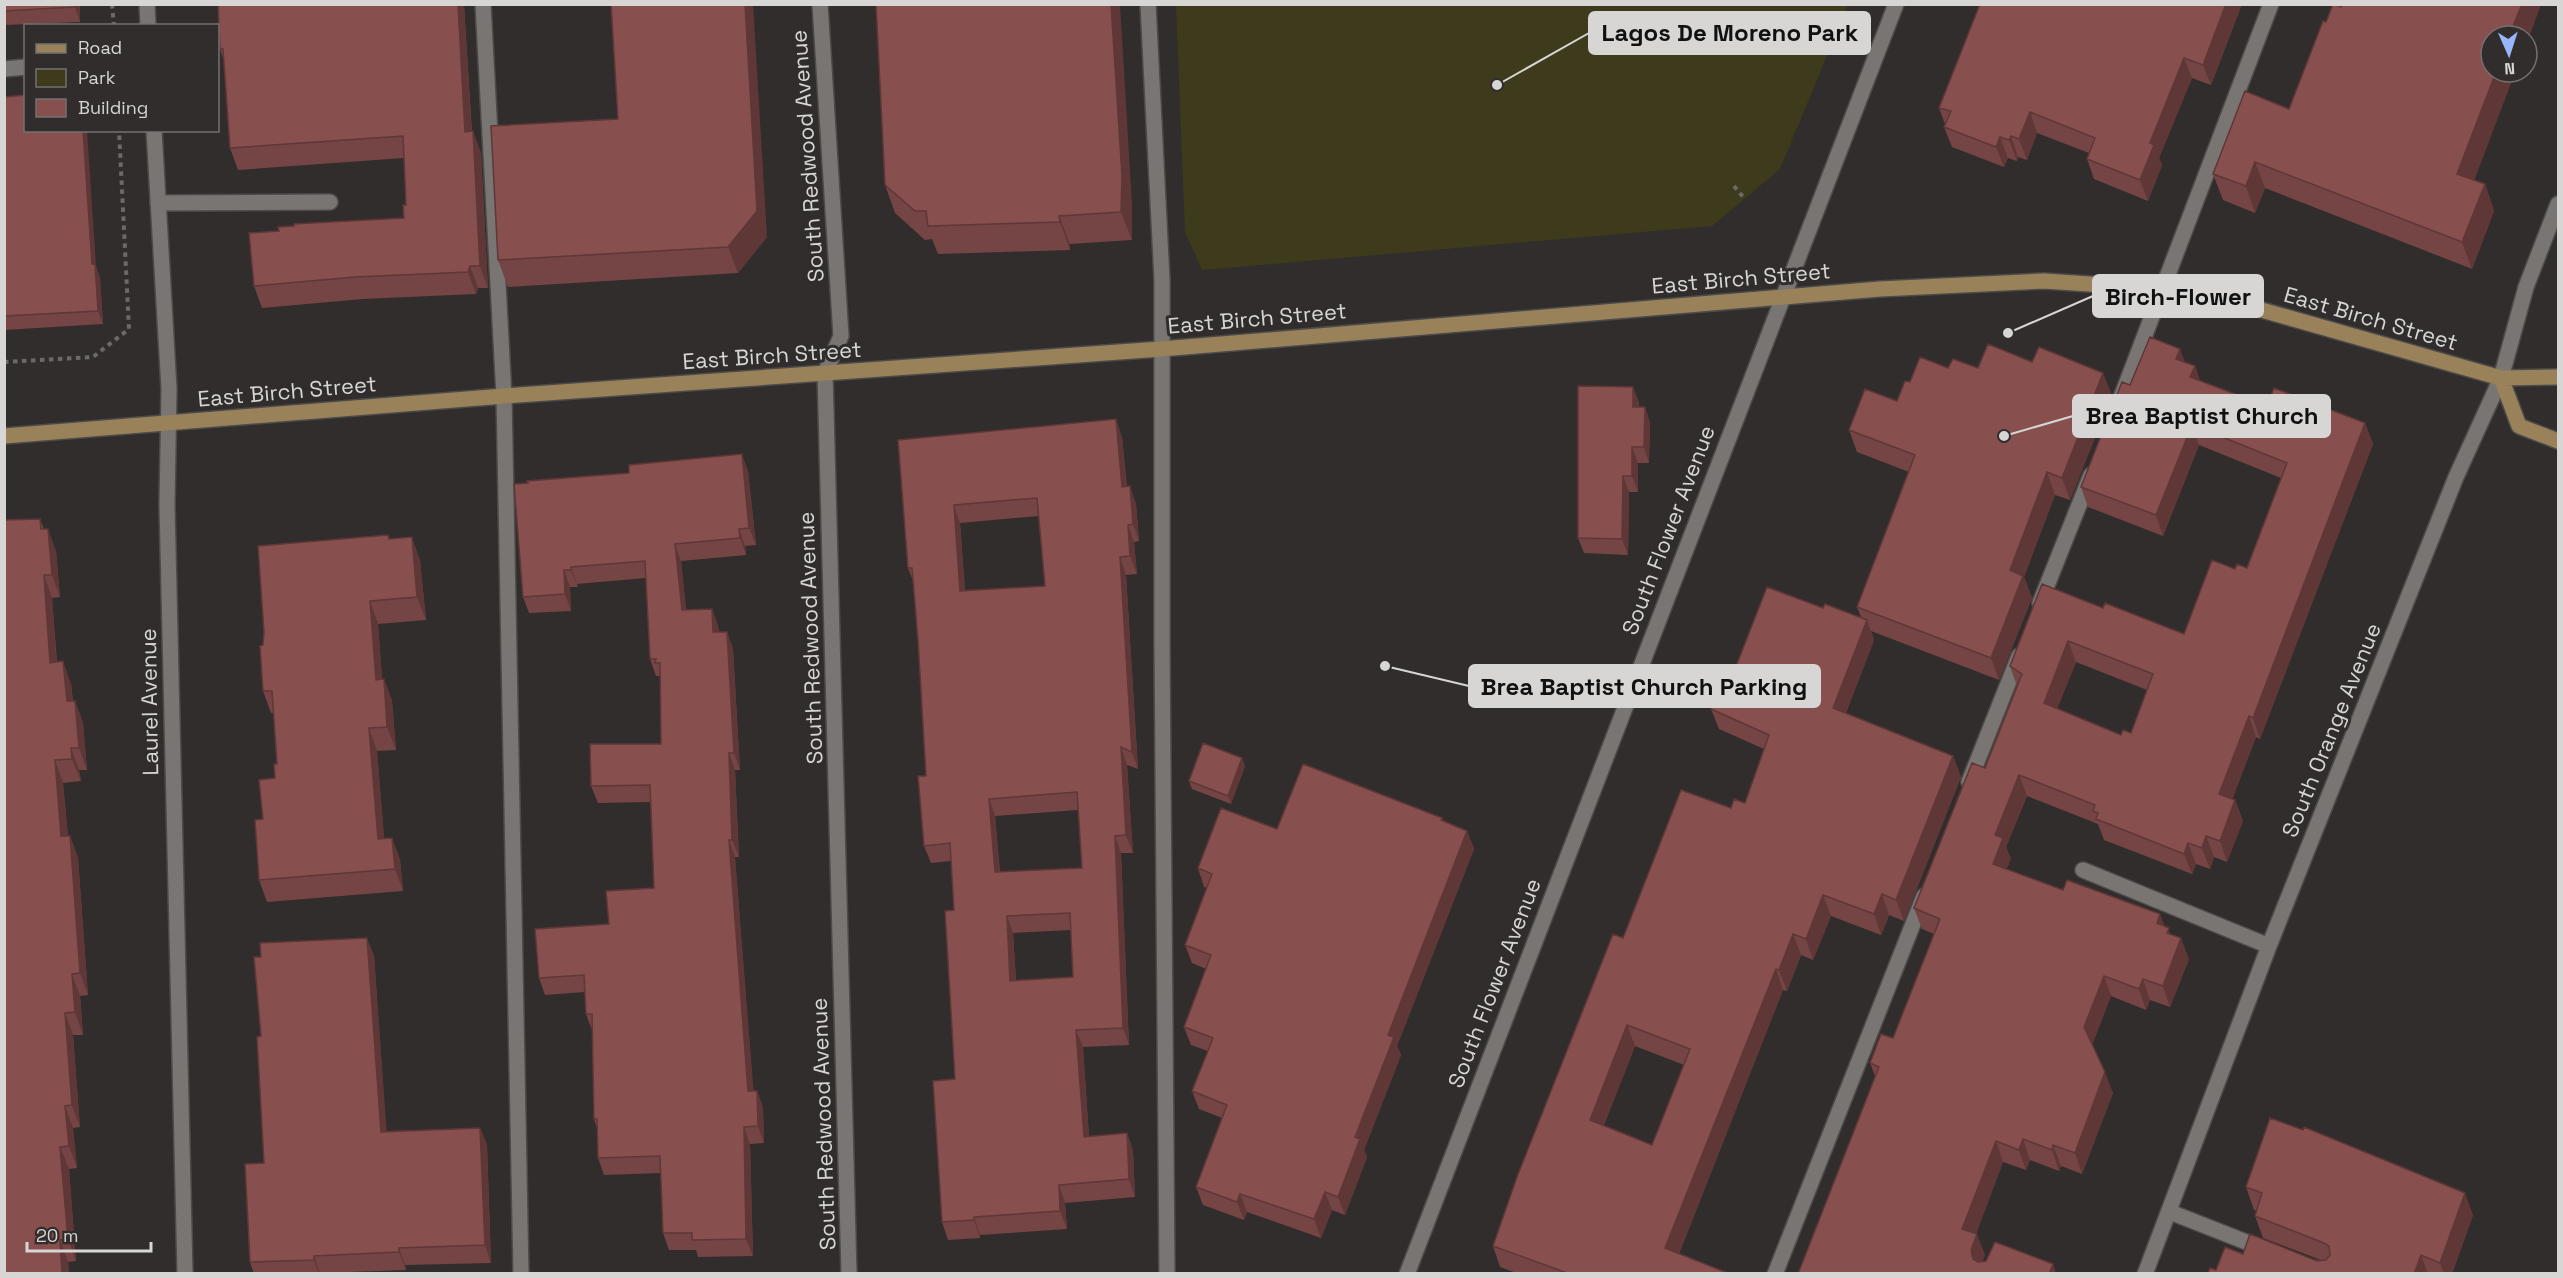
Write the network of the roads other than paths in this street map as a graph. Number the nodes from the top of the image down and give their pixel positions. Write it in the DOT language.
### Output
graph roads {
  1 [pos="147,4"];
  2 [pos="483,4"];
  3 [pos="820,4"];
  4 [pos="1148,4"];
  5 [pos="1896,4"];
  6 [pos="2271,4"];
  7 [pos="148,24"];
  8 [pos="24,67"];
  9 [pos="4,69"];
  10 [pos="154,132"];
  11 [pos="330,202"];
  12 [pos="158,203"];
  13 [pos="2559,204"];
  14 [pos="2164,289"];
  15 [pos="1784,297"];
  16 [pos="1161,349"];
  17 [pos="825,374"];
  18 [pos="2559,376"];
  19 [pos="2501,378"];
  20 [pos="504,396"];
  21 [pos="2112,422"];
  22 [pos="169,423"];
  23 [pos="4,436"];
  24 [pos="2559,441"];
  25 [pos="2094,466"];
  26 [pos="2033,621"];
  27 [pos="2024,643"];
  28 [pos="1963,798"];
  29 [pos="2082,870"];
  30 [pos="1928,886"];
  31 [pos="2269,946"];
  32 [pos="2170,1212"];
  33 [pos="2276,1253"];
  34 [pos="185,1274"];
  35 [pos="521,1274"];
  36 [pos="849,1274"];
  37 [pos="1167,1274"];
  38 [pos="1407,1274"];
  39 [pos="1774,1274"];
  40 [pos="2145,1274"];
  1 -- 7 [label="street"];
  2 -- 20 [label="street"];
  3 -- 17 [label="street, South Redwood Avenue"];
  4 -- 16 [label="street"];
  5 -- 15 [label="street, South Flower Avenue"];
  6 -- 14 [label="street"];
  8 -- 9 [label="street"];
  10 -- 12 [label="street, Laurel Avenue"];
  11 -- 12 [label="street"];
  12 -- 22 [label="street, Laurel Avenue"];
  13 -- 19 [label="street, South Orange Avenue"];
  14 -- 15 [label="street, East Birch Street"];
  14 -- 19 [label="street, East Birch Street"];
  14 -- 21 [label="street"];
  15 -- 16 [label="street, East Birch Street"];
  15 -- 38 [label="street, South Flower Avenue"];
  16 -- 17 [label="street, East Birch Street"];
  16 -- 37 [label="street"];
  17 -- 20 [label="street, East Birch Street"];
  17 -- 36 [label="street, South Redwood Avenue"];
  18 -- 19 [label="street, East Birch Street"];
  19 -- 24 [label="street"];
  19 -- 31 [label="street, South Orange Avenue"];
  20 -- 22 [label="street, East Birch Street"];
  20 -- 35 [label="street"];
  22 -- 23 [label="street, East Birch Street"];
  22 -- 34 [label="street, Laurel Avenue"];
  25 -- 26 [label="street"];
  27 -- 28 [label="street"];
  29 -- 31 [label="street"];
  30 -- 39 [label="street"];
  31 -- 32 [label="street, South Orange Avenue"];
  32 -- 33 [label="street"];
  32 -- 40 [label="street, South Orange Avenue"];
}
